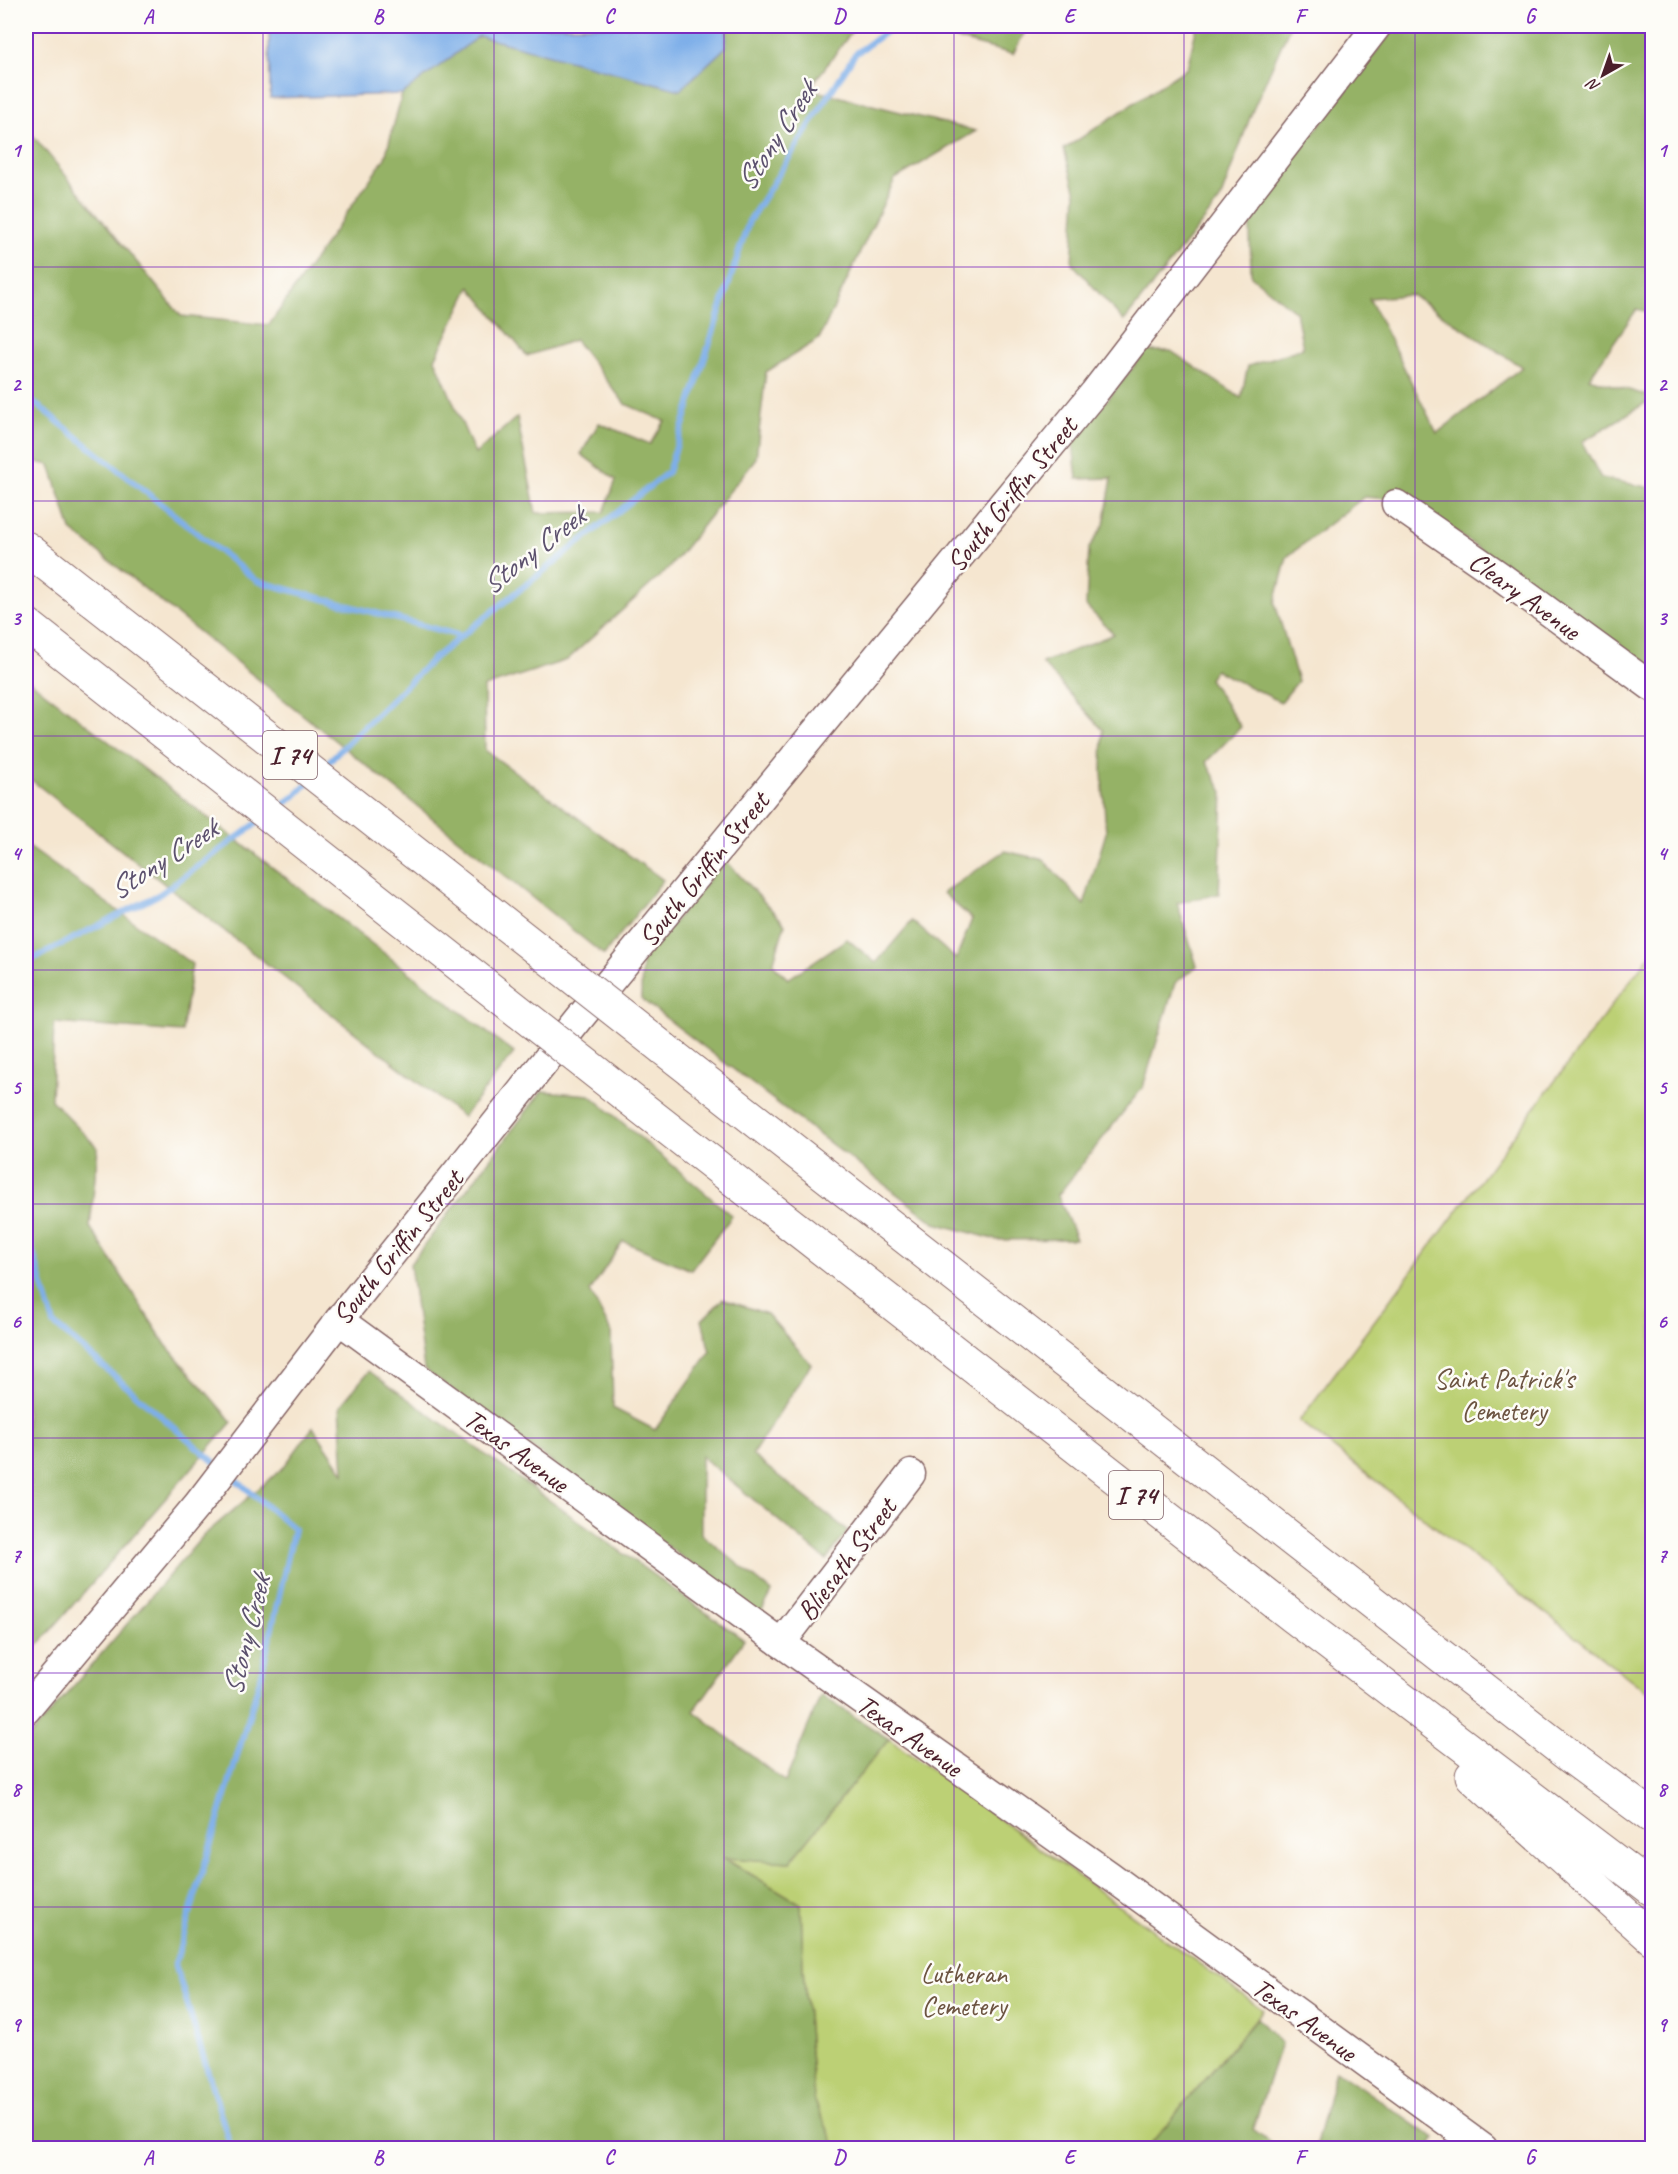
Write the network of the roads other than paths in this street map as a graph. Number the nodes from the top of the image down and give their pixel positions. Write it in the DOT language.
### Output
graph roads {
  1 [pos="1377,26"];
  2 [pos="1396,504"];
  3 [pos="26,548"];
  4 [pos="26,624"];
  5 [pos="1653,687"];
  6 [pos="339,1320"];
  7 [pos="910,1474"];
  8 [pos="1294,1617"];
  9 [pos="781,1643"];
  10 [pos="26,1710"];
  11 [pos="1653,1817"];
  12 [pos="1653,1889"];
  13 [pos="1653,1938"];
  14 [pos="1483,2148"];
  1 -- 6 [label="street, South Griffin Street"];
  2 -- 5 [label="street, Cleary Avenue"];
  3 -- 11 [label="highway, I 74, bridge"];
  4 -- 8 [label="highway, I 74, bridge"];
  6 -- 9 [label="street, Texas Avenue"];
  6 -- 10 [label="street, South Griffin Street"];
  7 -- 9 [label="street, Bliesath Street"];
  8 -- 12 [label="highway, I 74"];
  8 -- 13 [label="highway"];
  9 -- 14 [label="street, Texas Avenue"];
}
